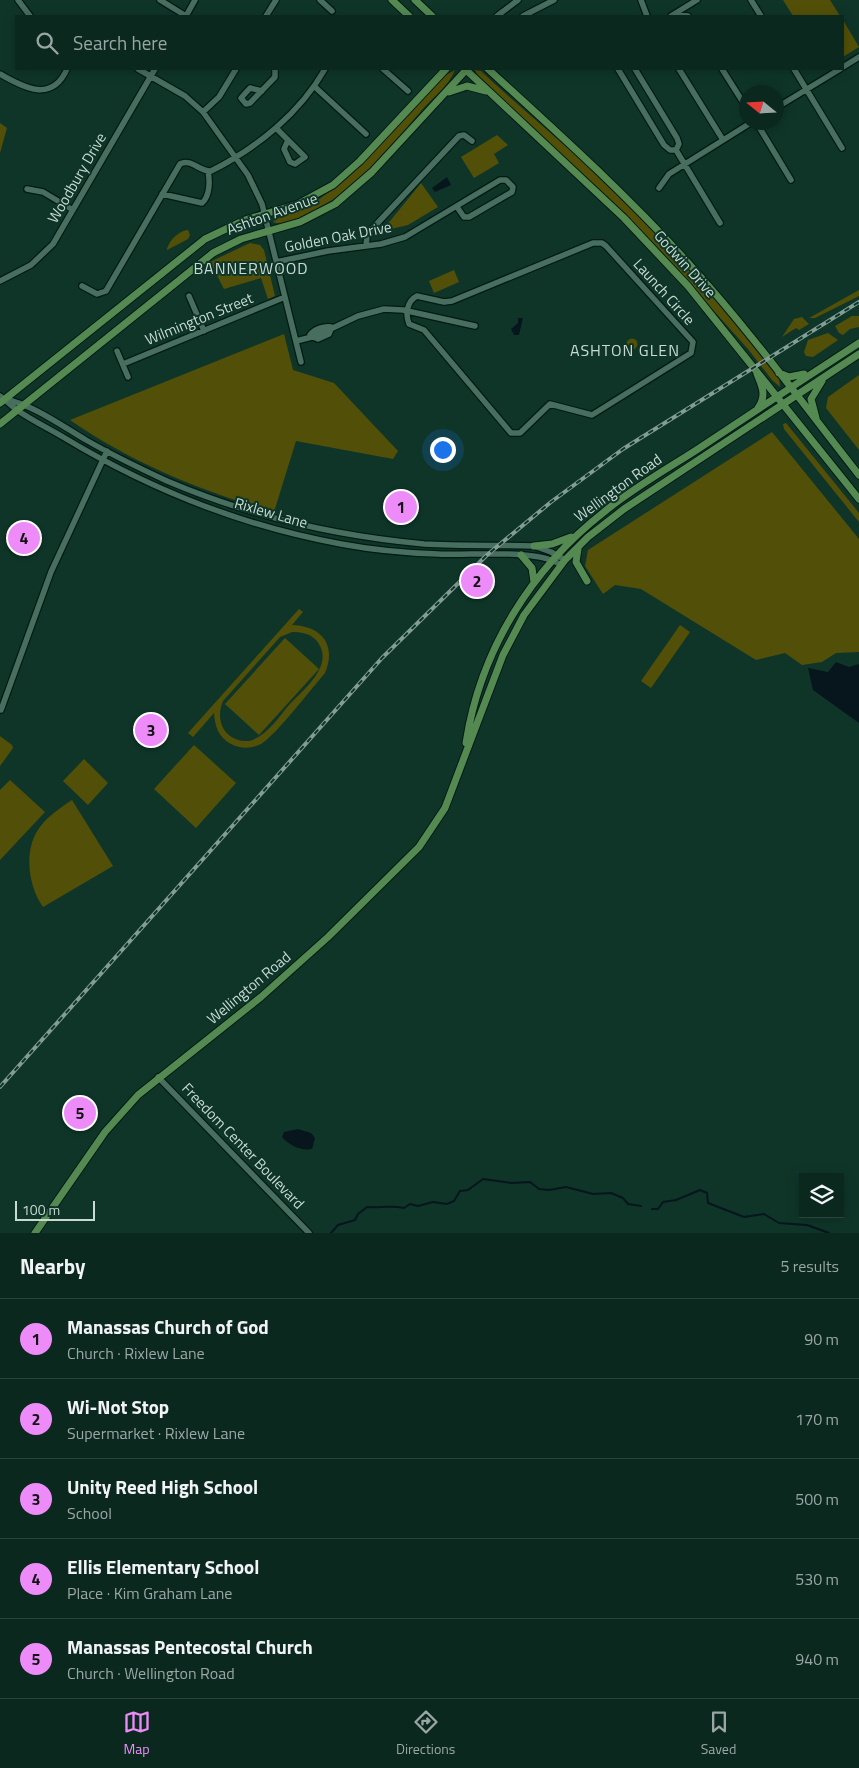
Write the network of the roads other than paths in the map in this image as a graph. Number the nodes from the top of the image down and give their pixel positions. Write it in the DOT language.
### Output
graph roads {
  1 [pos="18,0"];
  2 [pos="160,0"];
  3 [pos="196,0"];
  4 [pos="276,0"];
  5 [pos="320,0"];
  6 [pos="392,0"];
  7 [pos="415,0"];
  8 [pos="518,0"];
  9 [pos="554,0"];
  10 [pos="641,0"];
  11 [pos="697,0"];
  12 [pos="751,0"];
  13 [pos="332,11"];
  14 [pos="29,15"];
  15 [pos="184,15"];
  16 [pos="187,15"];
  17 [pos="267,15"];
  18 [pos="408,15"];
  19 [pos="431,15"];
  20 [pos="497,15"];
  21 [pos="525,15"];
  22 [pos="647,15"];
  23 [pos="674,15"];
  24 [pos="760,15"];
  25 [pos="859,57"];
  26 [pos="844,66"];
  27 [pos="66,70"];
  28 [pos="140,70"];
  29 [pos="154,70"];
  30 [pos="235,70"];
  31 [pos="276,70"];
  32 [pos="324,70"];
  33 [pos="384,70"];
  34 [pos="439,70"];
  35 [pos="445,70"];
  36 [pos="465,70"];
  37 [pos="467,70"];
  38 [pos="489,70"];
  39 [pos="496,70"];
  40 [pos="619,70"];
  41 [pos="636,70"];
  42 [pos="680,70"];
  43 [pos="723,70"];
  44 [pos="795,70"];
  45 [pos="838,70"];
  46 [pos="0,74"];
  47 [pos="151,76"];
  48 [pos="436,80"];
  49 [pos="501,80"];
  50 [pos="314,87"];
  51 [pos="806,90"];
  52 [pos="262,91"];
  53 [pos="408,92"];
  54 [pos="493,95"];
  55 [pos="442,96"];
  56 [pos="739,96"];
  57 [pos="784,103"];
  58 [pos="203,112"];
  59 [pos="276,128"];
  60 [pos="740,130"];
  61 [pos="759,130"];
  62 [pos="366,134"];
  63 [pos="288,140"];
  64 [pos="723,140"];
  65 [pos="472,141"];
  66 [pos="842,148"];
  67 [pos="676,150"];
  68 [pos="236,156"];
  69 [pos="685,164"];
  70 [pos="208,171"];
  71 [pos="791,180"];
  72 [pos="659,188"];
  73 [pos="27,189"];
  74 [pos="162,194"];
  75 [pos="457,207"];
  76 [pos="73,210"];
  77 [pos="264,214"];
  78 [pos="720,224"];
  79 [pos="268,231"];
  80 [pos="366,246"];
  81 [pos="276,262"];
  82 [pos="0,281"];
  83 [pos="82,286"];
  84 [pos="189,296"];
  85 [pos="285,298"];
  86 [pos="407,311"];
  87 [pos="475,326"];
  88 [pos="204,331"];
  89 [pos="296,341"];
  90 [pos="859,343"];
  91 [pos="117,351"];
  92 [pos="859,354"];
  93 [pos="301,362"];
  94 [pos="123,364"];
  95 [pos="754,367"];
  96 [pos="819,370"];
  97 [pos="779,373"];
  98 [pos="128,377"];
  99 [pos="825,377"];
  100 [pos="790,386"];
  101 [pos="796,395"];
  102 [pos="777,396"];
  103 [pos="2,399"];
  104 [pos="26,404"];
  105 [pos="783,404"];
  106 [pos="18,410"];
  107 [pos="753,413"];
  108 [pos="818,423"];
  109 [pos="0,424"];
  110 [pos="107,451"];
  111 [pos="103,460"];
  112 [pos="859,475"];
  113 [pos="859,499"];
  114 [pos="582,530"];
  115 [pos="534,546"];
  116 [pos="580,546"];
  117 [pos="521,555"];
  118 [pos="555,557"];
  119 [pos="563,563"];
  120 [pos="586,581"];
  121 [pos="534,582"];
  122 [pos="1,710"];
  123 [pos="465,753"];
  124 [pos="158,1077"];
  125 [pos="35,1233"];
  126 [pos="309,1233"];
  1 -- 14 [label="street"];
  2 -- 15 [label="street"];
  3 -- 16 [label="street"];
  4 -- 17 [label="street"];
  5 -- 13 [label="street"];
  6 -- 18 [label="main road"];
  7 -- 19 [label="main road"];
  8 -- 20 [label="street"];
  9 -- 21 [label="street"];
  10 -- 22 [label="street"];
  11 -- 23 [label="street"];
  12 -- 24 [label="street"];
  25 -- 26 [label="street"];
  27 -- 46 [label="street"];
  28 -- 47 [label="street"];
  29 -- 47 [label="street, Woodbury Drive"];
  30 -- 58 [label="street"];
  31 -- 52 [label="street"];
  32 -- 50 [label="street"];
  33 -- 53 [label="street"];
  34 -- 48 [label="main road"];
  35 -- 48 [label="main road, Ashton Avenue"];
  36 -- 55 [label="main road, Ashton Avenue"];
  37 -- 54 [label="main road, Godwin Drive"];
  38 -- 49 [label="main road, Godwin Drive"];
  39 -- 49 [label="main road"];
  40 -- 67 [label="street"];
  41 -- 67 [label="street"];
  42 -- 64 [label="street"];
  43 -- 56 [label="street"];
  44 -- 51 [label="street"];
  45 -- 51 [label="street"];
  47 -- 58 [label="street"];
  47 -- 76 [label="street, Woodbury Drive"];
  48 -- 77 [label="main road, Ashton Avenue"];
  49 -- 97 [label="main road, Godwin Drive"];
  50 -- 59 [label="street"];
  50 -- 62 [label="street"];
  51 -- 57 [label="street"];
  51 -- 66 [label="street"];
  54 -- 55 [label="main road"];
  54 -- 95 [label="main road, Godwin Drive"];
  55 -- 79 [label="main road, Ashton Avenue"];
  58 -- 68 [label="street"];
  59 -- 63 [label="street"];
  59 -- 68 [label="street"];
  60 -- 64 [label="street"];
  61 -- 71 [label="street"];
  64 -- 69 [label="street"];
  65 -- 80 [label="street"];
  67 -- 69 [label="street"];
  68 -- 70 [label="street"];
  68 -- 77 [label="street"];
  69 -- 72 [label="street"];
  69 -- 78 [label="street"];
  70 -- 74 [label="street"];
  70 -- 74 [label="street"];
  73 -- 76 [label="street"];
  74 -- 83 [label="street"];
  75 -- 75 [label="street, Golden Oak Drive"];
  75 -- 80 [label="street, Golden Oak Drive"];
  76 -- 82 [label="street, Woodbury Drive"];
  77 -- 79 [label="street"];
  77 -- 103 [label="main road, Ashton Avenue"];
  79 -- 81 [label="street"];
  79 -- 104 [label="main road, Ashton Avenue"];
  80 -- 81 [label="street, Golden Oak Drive"];
  81 -- 85 [label="street"];
  84 -- 88 [label="street"];
  85 -- 88 [label="street, Wilmington Street"];
  85 -- 89 [label="street"];
  86 -- 86 [label="street, Launch Circle"];
  86 -- 87 [label="street"];
  86 -- 89 [label="street"];
  88 -- 94 [label="street, Wilmington Street"];
  89 -- 93 [label="street"];
  90 -- 96 [label="main road, Wellington Road"];
  91 -- 94 [label="street"];
  92 -- 99 [label="main road, Wellington Road"];
  94 -- 98 [label="street"];
  95 -- 102 [label="main road, Godwin Drive"];
  95 -- 107 [label="main road"];
  96 -- 97 [label="main road"];
  96 -- 100 [label="main road, Wellington Road"];
  97 -- 100 [label="main road, Godwin Drive"];
  99 -- 101 [label="main road, Wellington Road"];
  99 -- 108 [label="main road"];
  100 -- 101 [label="main road, Godwin Drive"];
  100 -- 102 [label="main road, Wellington Road"];
  101 -- 105 [label="main road, Wellington Road"];
  101 -- 108 [label="main road, Godwin Drive"];
  102 -- 105 [label="main road, Godwin Drive"];
  102 -- 107 [label="main road, Wellington Road"];
  103 -- 104 [label="street, Rixlew Lane"];
  103 -- 106 [label="street, Rixlew Lane"];
  104 -- 106 [label="main road, Ashton Avenue"];
  104 -- 110 [label="street, Rixlew Lane"];
  105 -- 113 [label="main road, Godwin Drive"];
  105 -- 116 [label="main road, Wellington Road"];
  106 -- 109 [label="main road, Ashton Avenue"];
  106 -- 111 [label="street, Rixlew Lane"];
  107 -- 114 [label="main road, Wellington Road"];
  108 -- 112 [label="main road, Godwin Drive"];
  110 -- 111 [label="street"];
  110 -- 115 [label="street, Rixlew Lane"];
  111 -- 117 [label="street, Rixlew Lane"];
  111 -- 122 [label="street"];
  114 -- 115 [label="main road"];
  114 -- 118 [label="main road, Wellington Road"];
  115 -- 118 [label="street, Rixlew Lane"];
  116 -- 119 [label="main road, Wellington Road"];
  116 -- 120 [label="main road"];
  117 -- 118 [label="street, Rixlew Lane"];
  117 -- 121 [label="main road"];
  118 -- 119 [label="street, Rixlew Lane"];
  118 -- 121 [label="main road, Wellington Road"];
  119 -- 123 [label="main road, Wellington Road"];
  121 -- 123 [label="main road, Wellington Road"];
  123 -- 124 [label="main road, Wellington Road"];
  124 -- 125 [label="main road, Wellington Road"];
  124 -- 126 [label="street, Freedom Center Boulevard"];
}
